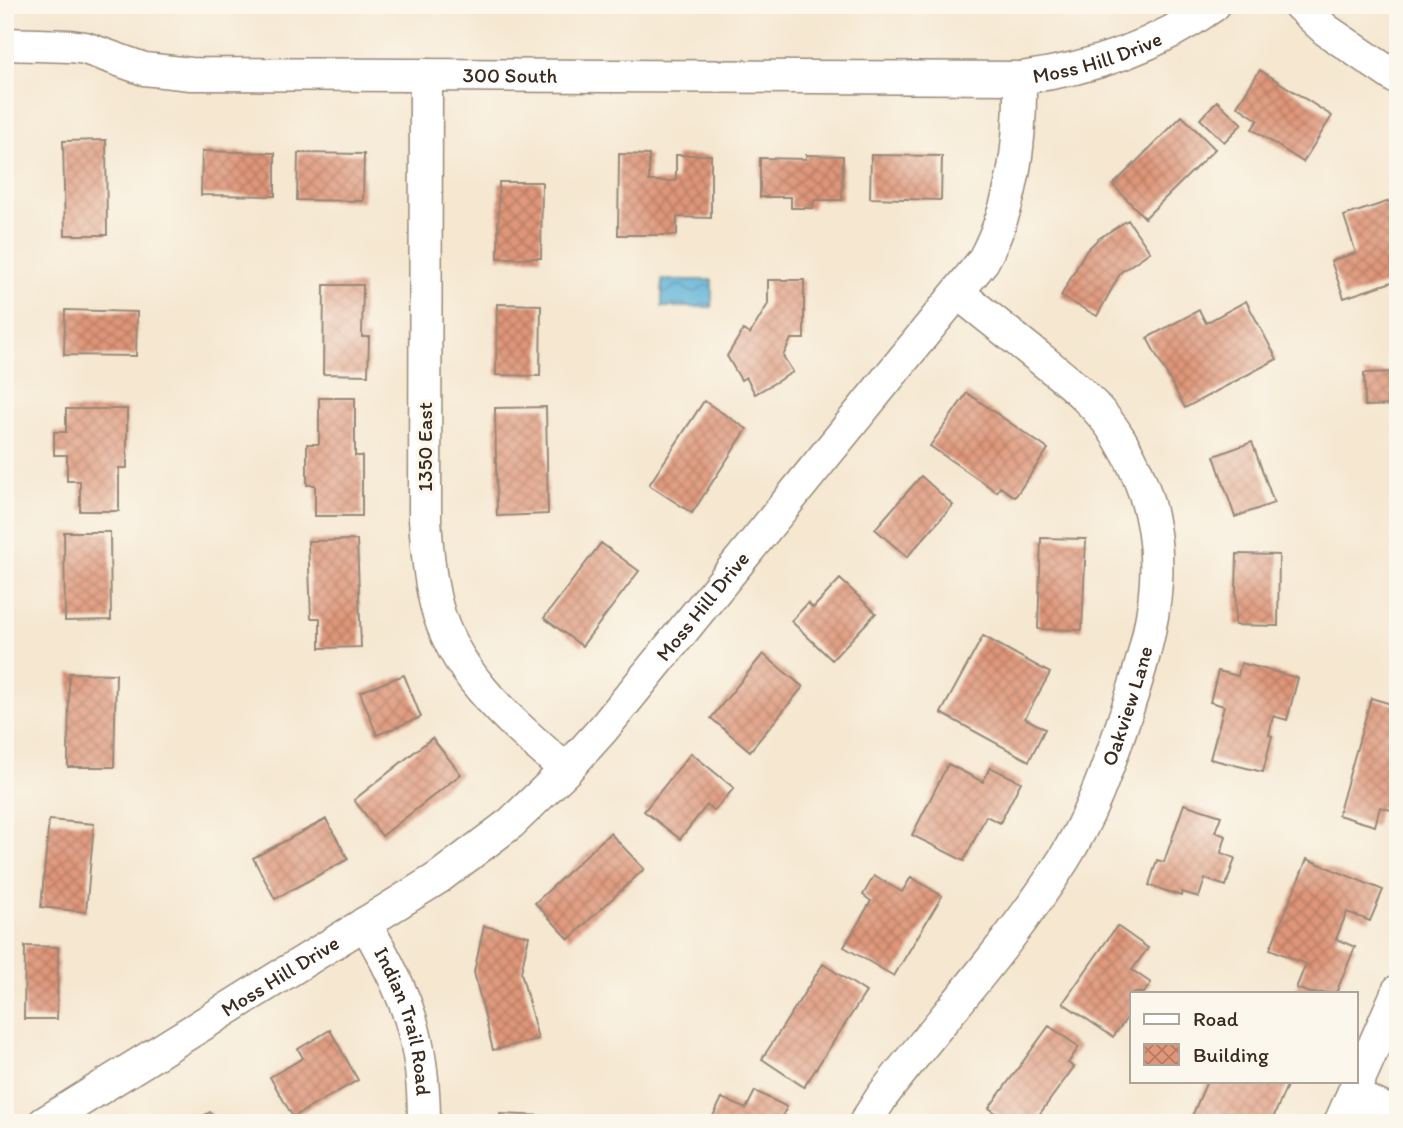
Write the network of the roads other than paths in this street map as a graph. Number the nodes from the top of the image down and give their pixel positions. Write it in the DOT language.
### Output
graph roads {
  1 [pos="1214,5"];
  2 [pos="1298,5"];
  3 [pos="5,44"];
  4 [pos="426,75"];
  5 [pos="1020,78"];
  6 [pos="1398,79"];
  7 [pos="958,293"];
  8 [pos="566,770"];
  9 [pos="365,923"];
  10 [pos="1398,991"];
  11 [pos="1347,1109"];
  12 [pos="1398,1115"];
  13 [pos="44,1123"];
  14 [pos="424,1123"];
  15 [pos="865,1123"];
  1 -- 5 [label="street, Moss Hill Drive"];
  2 -- 6 [label="street"];
  3 -- 4 [label="street, 300 South"];
  4 -- 5 [label="street, 300 South"];
  4 -- 8 [label="street, 1350 East"];
  5 -- 7 [label="street, Moss Hill Drive"];
  7 -- 8 [label="street, Moss Hill Drive"];
  7 -- 15 [label="street, Oakview Lane"];
  8 -- 9 [label="street, Moss Hill Drive"];
  9 -- 13 [label="street, Moss Hill Drive"];
  9 -- 14 [label="street, Indian Trail Road"];
  10 -- 11 [label="street"];
  11 -- 12 [label="street"];
}
